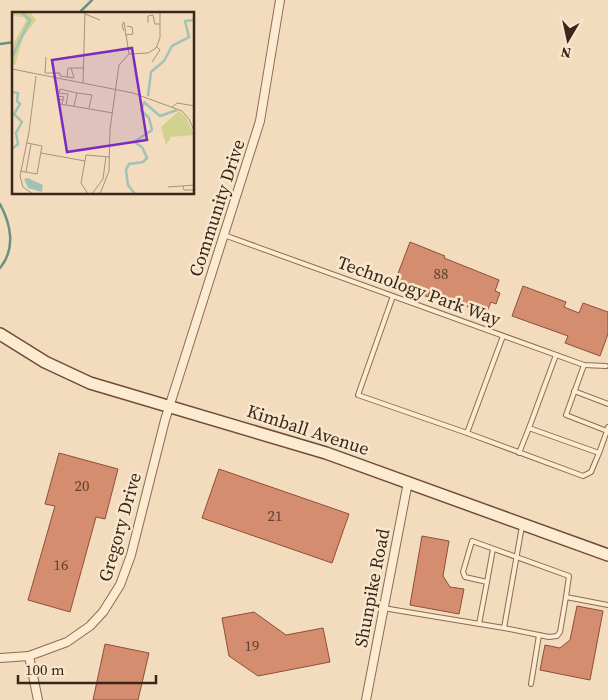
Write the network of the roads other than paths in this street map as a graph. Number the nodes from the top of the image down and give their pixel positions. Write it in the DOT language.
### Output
graph roads {
  1 [pos="280,0"];
  2 [pos="224,236"];
  3 [pos="393,296"];
  4 [pos="0,334"];
  5 [pos="502,336"];
  6 [pos="556,355"];
  7 [pos="584,365"];
  8 [pos="606,366"];
  9 [pos="574,391"];
  10 [pos="608,404"];
  11 [pos="169,407"];
  12 [pos="165,420"];
  13 [pos="529,428"];
  14 [pos="607,429"];
  15 [pos="466,433"];
  16 [pos="519,452"];
  17 [pos="599,453"];
  18 [pos="408,482"];
  19 [pos="522,524"];
  20 [pos="493,548"];
  21 [pos="608,555"];
  22 [pos="516,556"];
  23 [pos="487,582"];
  24 [pos="566,598"];
  25 [pos="608,605"];
  26 [pos="383,608"];
  27 [pos="479,624"];
  28 [pos="504,628"];
  29 [pos="538,635"];
  30 [pos="29,656"];
  31 [pos="0,658"];
  32 [pos="531,684"];
  33 [pos="38,700"];
  34 [pos="366,700"];
  1 -- 2 [label="street, Community Drive"];
  2 -- 3 [label="lane, Technology Park Way"];
  2 -- 11 [label="street, Community Drive"];
  3 -- 5 [label="lane, Technology Park Way"];
  3 -- 15 [label="lane"];
  4 -- 11 [label="main road, Kimball Avenue"];
  5 -- 6 [label="lane, Technology Park Way"];
  5 -- 15 [label="lane"];
  6 -- 7 [label="lane, Technology Park Way"];
  6 -- 13 [label="lane"];
  7 -- 8 [label="lane, Technology Park Way"];
  7 -- 9 [label="lane"];
  9 -- 10 [label="lane"];
  9 -- 14 [label="lane"];
  11 -- 12 [label="street, Community Drive"];
  11 -- 18 [label="main road, Kimball Avenue"];
  12 -- 30 [label="street, Gregory Drive"];
  13 -- 16 [label="lane"];
  13 -- 17 [label="lane"];
  14 -- 17 [label="lane"];
  15 -- 16 [label="lane"];
  16 -- 17 [label="lane"];
  18 -- 19 [label="main road, Kimball Avenue"];
  18 -- 26 [label="street, Shunpike Road"];
  19 -- 21 [label="main road, Kimball Avenue"];
  19 -- 22 [label="lane"];
  20 -- 22 [label="lane"];
  20 -- 23 [label="lane"];
  20 -- 23 [label="lane"];
  22 -- 24 [label="lane"];
  22 -- 28 [label="lane"];
  23 -- 27 [label="lane"];
  24 -- 25 [label="lane"];
  24 -- 29 [label="lane"];
  26 -- 27 [label="lane"];
  26 -- 34 [label="street, Shunpike Road"];
  27 -- 28 [label="lane"];
  28 -- 29 [label="lane"];
  29 -- 32 [label="lane"];
  30 -- 31 [label="street, Gregory Drive"];
  30 -- 33 [label="street"];
}
